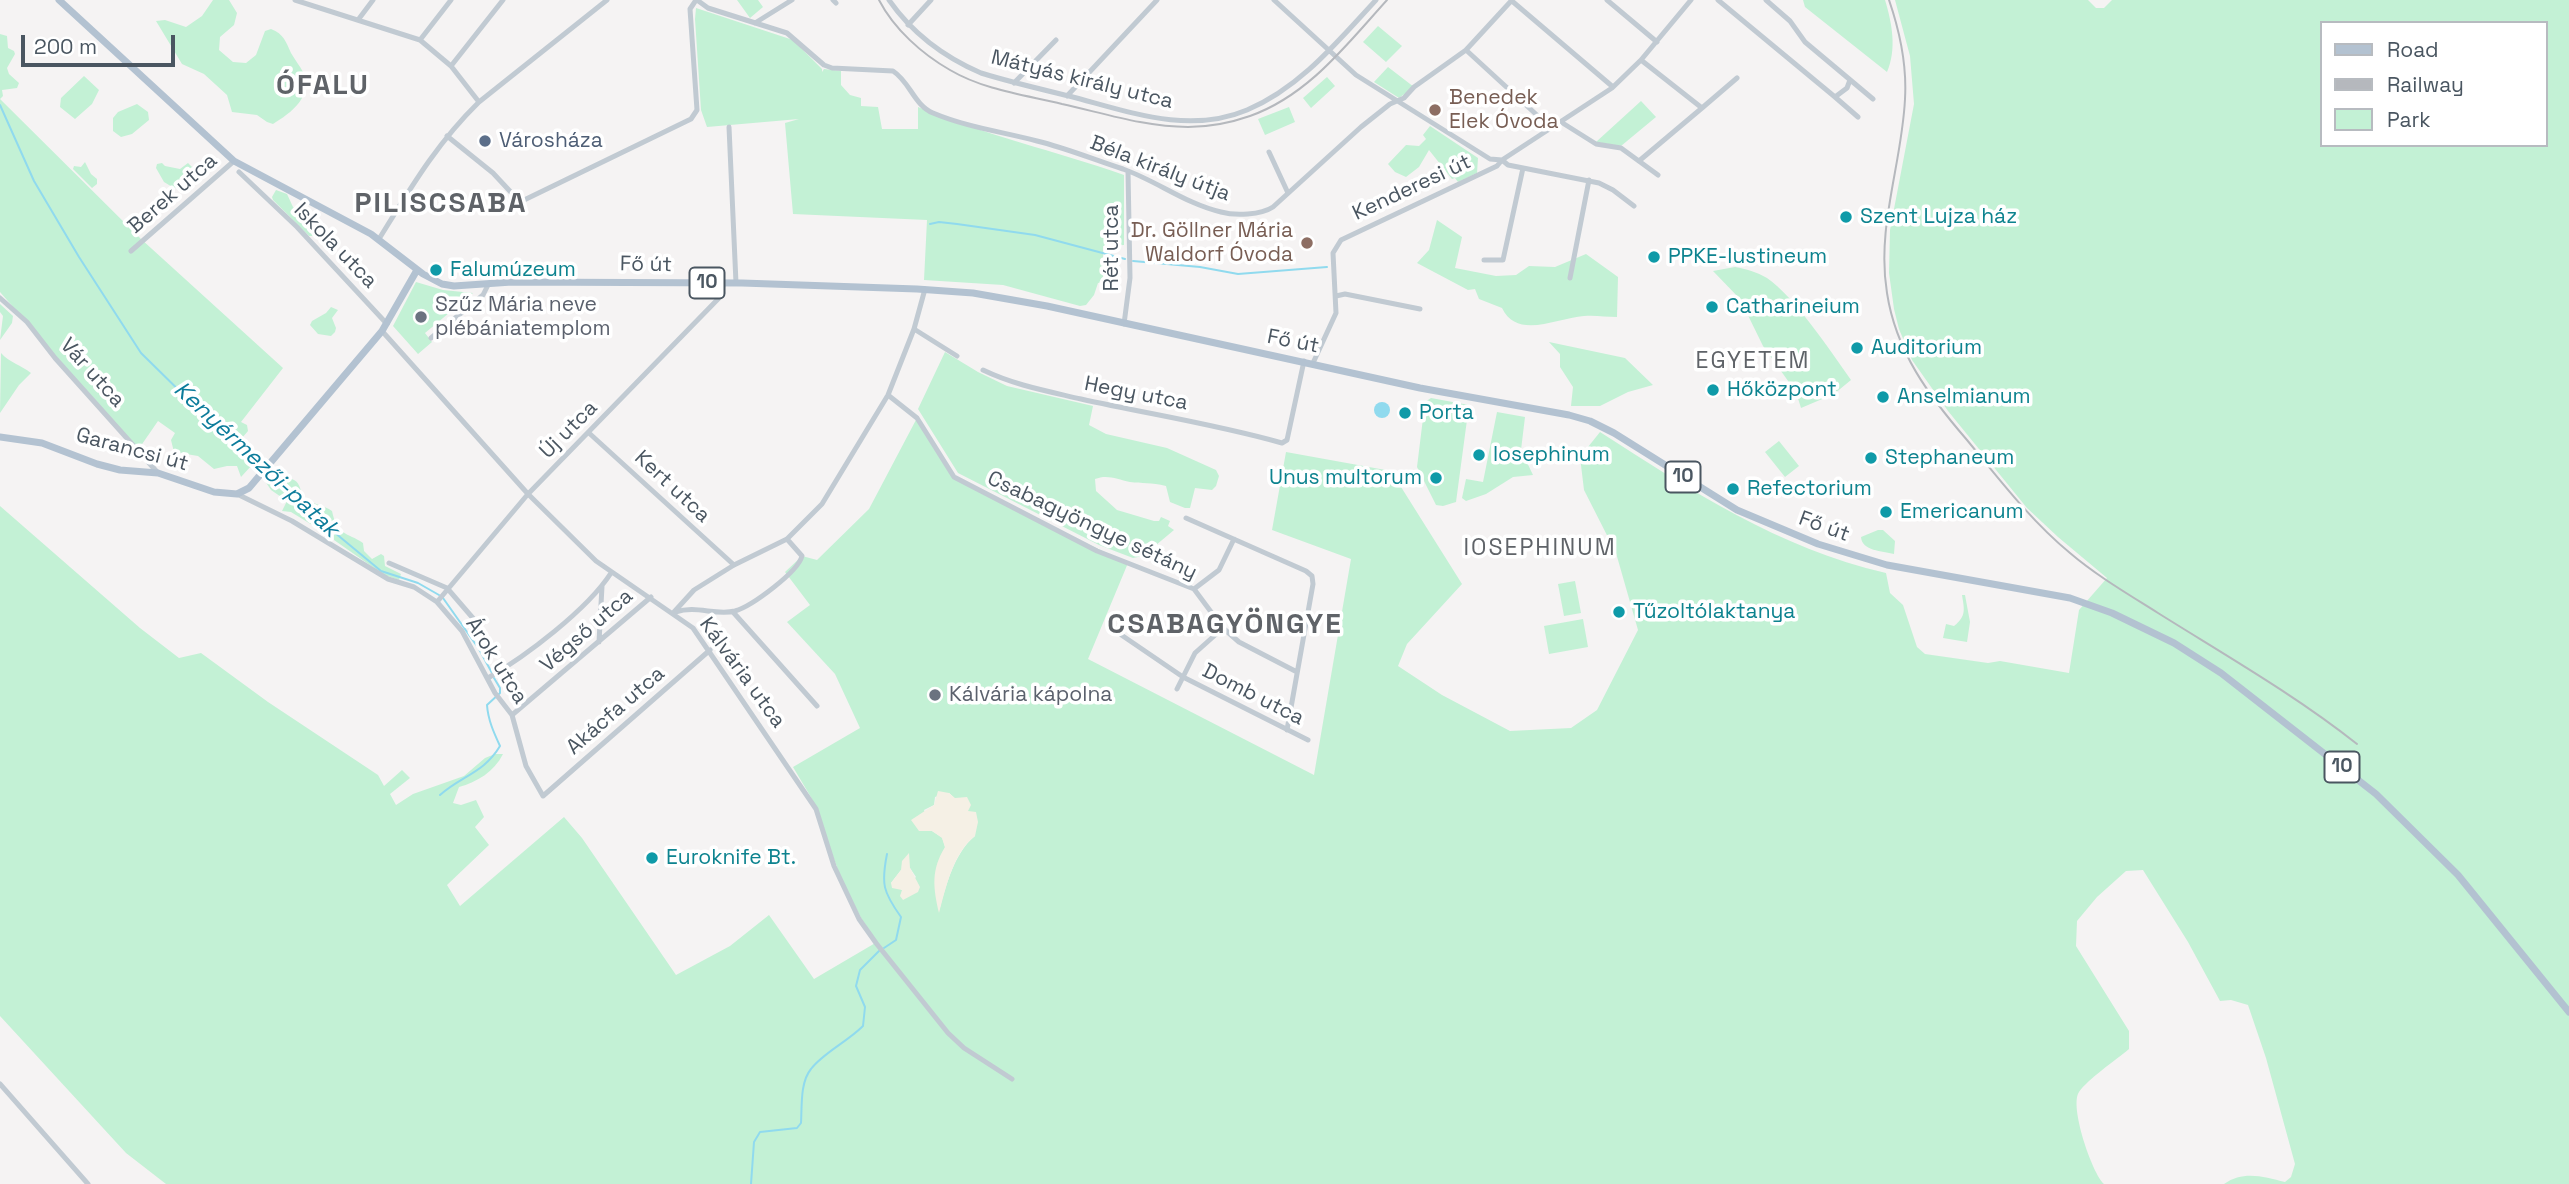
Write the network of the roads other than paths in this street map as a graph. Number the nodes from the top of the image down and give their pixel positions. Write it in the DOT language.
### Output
graph roads {
  1 [pos="59,0"];
  2 [pos="295,0"];
  3 [pos="373,0"];
  4 [pos="451,0"];
  5 [pos="503,0"];
  6 [pos="607,0"];
  7 [pos="696,0"];
  8 [pos="792,0"];
  9 [pos="889,0"];
  10 [pos="931,0"];
  11 [pos="1157,0"];
  12 [pos="1275,0"];
  13 [pos="1376,0"];
  14 [pos="1512,0"];
  15 [pos="1607,0"];
  16 [pos="1691,0"];
  17 [pos="1718,0"];
  18 [pos="1766,0"];
  19 [pos="358,20"];
  20 [pos="755,23"];
  21 [pos="908,25"];
  22 [pos="420,40"];
  23 [pos="1056,40"];
  24 [pos="1657,42"];
  25 [pos="1466,50"];
  26 [pos="1329,51"];
  27 [pos="1641,60"];
  28 [pos="451,66"];
  29 [pos="1737,78"];
  30 [pos="1850,80"];
  31 [pos="1014,83"];
  32 [pos="1613,87"];
  33 [pos="1067,96"];
  34 [pos="1835,97"];
  35 [pos="1873,99"];
  36 [pos="1397,101"];
  37 [pos="478,102"];
  38 [pos="1702,108"];
  39 [pos="1858,117"];
  40 [pos="1561,122"];
  41 [pos="729,127"];
  42 [pos="1551,128"];
  43 [pos="446,136"];
  44 [pos="1269,152"];
  45 [pos="1490,159"];
  46 [pos="1502,160"];
  47 [pos="234,161"];
  48 [pos="1639,161"];
  49 [pos="1523,168"];
  50 [pos="1128,171"];
  51 [pos="239,172"];
  52 [pos="1485,172"];
  53 [pos="1658,175"];
  54 [pos="266,179"];
  55 [pos="1589,180"];
  56 [pos="259,190"];
  57 [pos="1288,193"];
  58 [pos="1634,206"];
  59 [pos="379,239"];
  60 [pos="131,251"];
  61 [pos="1484,260"];
  62 [pos="417,270"];
  63 [pos="1570,278"];
  64 [pos="724,283"];
  65 [pos="736,283"];
  66 [pos="489,284"];
  67 [pos="925,289"];
  68 [pos="1336,296"];
  69 [pos="0,298"];
  70 [pos="1420,309"];
  71 [pos="387,324"];
  72 [pos="1124,324"];
  73 [pos="914,329"];
  74 [pos="382,331"];
  75 [pos="431,338"];
  76 [pos="957,356"];
  77 [pos="1304,361"];
  78 [pos="1313,363"];
  79 [pos="983,370"];
  80 [pos="888,395"];
  81 [pos="589,432"];
  82 [pos="0,437"];
  83 [pos="158,472"];
  84 [pos="237,494"];
  85 [pos="528,494"];
  86 [pos="1186,518"];
  87 [pos="1234,538"];
  88 [pos="787,539"];
  89 [pos="389,563"];
  90 [pos="734,565"];
  91 [pos="611,573"];
  92 [pos="602,586"];
  93 [pos="1194,589"];
  94 [pos="445,590"];
  95 [pos="650,597"];
  96 [pos="437,602"];
  97 [pos="674,612"];
  98 [pos="733,612"];
  99 [pos="478,624"];
  100 [pos="1223,628"];
  101 [pos="1117,632"];
  102 [pos="599,642"];
  103 [pos="710,650"];
  104 [pos="1297,672"];
  105 [pos="491,676"];
  106 [pos="1183,677"];
  107 [pos="1177,689"];
  108 [pos="817,706"];
  109 [pos="512,715"];
  110 [pos="1287,730"];
  111 [pos="1308,740"];
  112 [pos="544,796"];
  113 [pos="2569,1012"];
  114 [pos="1012,1079"];
  115 [pos="0,1084"];
  116 [pos="88,1184"];
  1 -- 47 [label="main road, 10"];
  2 -- 19 [label="street"];
  3 -- 19 [label="street"];
  4 -- 22 [label="street"];
  5 -- 28 [label="street"];
  6 -- 37 [label="street"];
  7 -- 20 [label="street, Béla király útja"];
  7 -- 43 [label="street"];
  8 -- 20 [label="street"];
  9 -- 21 [label="street, Mátyás király utca"];
  10 -- 21 [label="street"];
  11 -- 33 [label="street"];
  12 -- 26 [label="street"];
  13 -- 26 [label="street, Mátyás király utca"];
  14 -- 25 [label="street, Béla király útja"];
  14 -- 32 [label="street"];
  15 -- 24 [label="street"];
  16 -- 24 [label="street, Kenderesi út"];
  17 -- 34 [label="street"];
  18 -- 30 [label="street"];
  19 -- 22 [label="street"];
  20 -- 50 [label="street, Béla király útja"];
  21 -- 31 [label="street, Mátyás király utca"];
  22 -- 28 [label="street"];
  23 -- 31 [label="street"];
  24 -- 27 [label="street, Kenderesi út"];
  25 -- 36 [label="street, Béla király útja"];
  25 -- 42 [label="street"];
  26 -- 33 [label="street, Mátyás király utca"];
  26 -- 36 [label="street"];
  27 -- 32 [label="street, Kenderesi út"];
  27 -- 38 [label="street"];
  28 -- 37 [label="street"];
  29 -- 38 [label="street"];
  30 -- 34 [label="street"];
  30 -- 35 [label="street"];
  31 -- 33 [label="street, Mátyás király utca"];
  32 -- 40 [label="street, Kenderesi út"];
  34 -- 39 [label="street"];
  36 -- 45 [label="street"];
  36 -- 57 [label="street, Béla király útja"];
  37 -- 43 [label="street"];
  38 -- 48 [label="street"];
  40 -- 42 [label="street, Kenderesi út"];
  40 -- 48 [label="street"];
  41 -- 65 [label="street"];
  42 -- 46 [label="street, Kenderesi út"];
  43 -- 59 [label="street"];
  44 -- 57 [label="street"];
  45 -- 46 [label="street"];
  45 -- 52 [label="street"];
  46 -- 49 [label="street"];
  46 -- 52 [label="street, Kenderesi út"];
  47 -- 54 [label="main road, 10"];
  47 -- 60 [label="street, Berek utca"];
  48 -- 53 [label="street"];
  49 -- 55 [label="street"];
  49 -- 61 [label="street"];
  50 -- 57 [label="street, Béla király útja"];
  50 -- 72 [label="street, Rét utca"];
  51 -- 56 [label="street, Iskola utca"];
  52 -- 68 [label="street, Kenderesi út"];
  54 -- 56 [label="street"];
  54 -- 59 [label="main road, 10"];
  55 -- 58 [label="street"];
  55 -- 63 [label="street"];
  56 -- 71 [label="street, Iskola utca"];
  59 -- 62 [label="main road, 10"];
  62 -- 66 [label="main road, 10"];
  62 -- 71 [label="main road"];
  64 -- 65 [label="main road, Fő út / 10"];
  64 -- 66 [label="main road, Fő út / 10"];
  64 -- 81 [label="street, Új utca"];
  65 -- 67 [label="main road, Fő út / 10"];
  66 -- 75 [label="street"];
  67 -- 72 [label="main road, Fő út / 10"];
  67 -- 73 [label="street"];
  68 -- 70 [label="street"];
  68 -- 78 [label="street, Kenderesi út"];
  69 -- 83 [label="street, Vár utca"];
  71 -- 74 [label="main road"];
  72 -- 77 [label="main road, Fő út / 10"];
  73 -- 76 [label="street"];
  73 -- 80 [label="street"];
  74 -- 84 [label="main road"];
  74 -- 85 [label="street, Kálvária utca"];
  77 -- 78 [label="main road, Fő út / 10"];
  77 -- 79 [label="street, Hegy utca"];
  78 -- 113 [label="main road, Fő út / 10"];
  80 -- 88 [label="street"];
  80 -- 93 [label="street, Csabagyöngye sétány"];
  81 -- 85 [label="street, Új utca"];
  81 -- 90 [label="street, Kert utca"];
  82 -- 83 [label="main road, Garancsi út"];
  83 -- 84 [label="main road, Garancsi út"];
  84 -- 96 [label="street, Árok utca"];
  85 -- 91 [label="street, Kálvária utca"];
  85 -- 94 [label="street, Új utca"];
  86 -- 87 [label="street"];
  87 -- 93 [label="street"];
  87 -- 104 [label="street"];
  88 -- 90 [label="street"];
  88 -- 98 [label="street"];
  89 -- 94 [label="street"];
  90 -- 97 [label="street"];
  91 -- 92 [label="street"];
  91 -- 95 [label="street, Kálvária utca"];
  92 -- 102 [label="street"];
  92 -- 105 [label="street"];
  93 -- 100 [label="street, Csabagyöngye sétány"];
  94 -- 96 [label="street, Új utca"];
  94 -- 99 [label="street"];
  95 -- 97 [label="street, Kálvária utca"];
  95 -- 102 [label="street, Végső utca"];
  96 -- 105 [label="street, Árok utca"];
  97 -- 98 [label="street"];
  97 -- 103 [label="street, Kálvária utca"];
  98 -- 108 [label="street"];
  100 -- 104 [label="street, Csabagyöngye sétány"];
  100 -- 106 [label="street, Domb utca"];
  101 -- 106 [label="street, Domb utca"];
  102 -- 109 [label="street, Végső utca"];
  103 -- 112 [label="street, Akácfa utca"];
  103 -- 114 [label="street, Kálvária utca"];
  104 -- 110 [label="street"];
  105 -- 109 [label="street, Árok utca"];
  106 -- 107 [label="street, Domb utca"];
  106 -- 110 [label="street, Domb utca"];
  109 -- 112 [label="street, Árok utca"];
  110 -- 111 [label="street, Domb utca"];
  115 -- 116 [label="street"];
}
